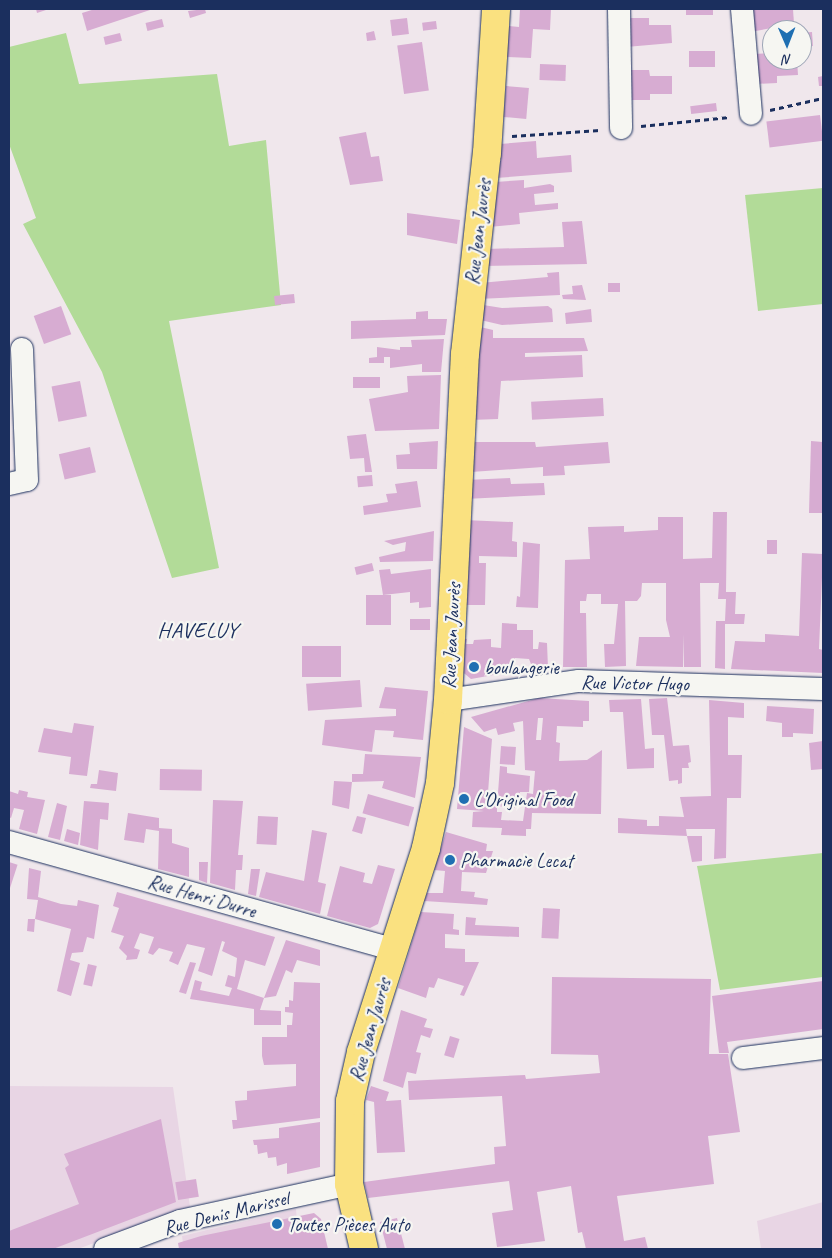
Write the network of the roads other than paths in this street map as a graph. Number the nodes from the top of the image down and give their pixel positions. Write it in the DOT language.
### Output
graph roads {
  1 [pos="496,9"];
  2 [pos="619,9"];
  3 [pos="742,9"];
  4 [pos="751,114"];
  5 [pos="621,128"];
  6 [pos="22,349"];
  7 [pos="9,484"];
  8 [pos="823,690"];
  9 [pos="448,700"];
  10 [pos="9,842"];
  11 [pos="395,950"];
  12 [pos="823,1048"];
  13 [pos="743,1058"];
  14 [pos="349,1184"];
  15 [pos="105,1249"];
  16 [pos="364,1249"];
  1 -- 9 [label="main road, Rue Jean Jaurès"];
  2 -- 5 [label="street"];
  3 -- 4 [label="street"];
  6 -- 7 [label="street"];
  8 -- 9 [label="street, Rue Victor Hugo"];
  9 -- 11 [label="main road, Rue Jean Jaurès"];
  10 -- 11 [label="street, Rue Henri Durre"];
  11 -- 14 [label="main road, Rue Jean Jaurès"];
  12 -- 13 [label="street"];
  14 -- 15 [label="street, Rue Denis Marissel"];
  14 -- 16 [label="main road, Rue Jean Jaurès"];
}
